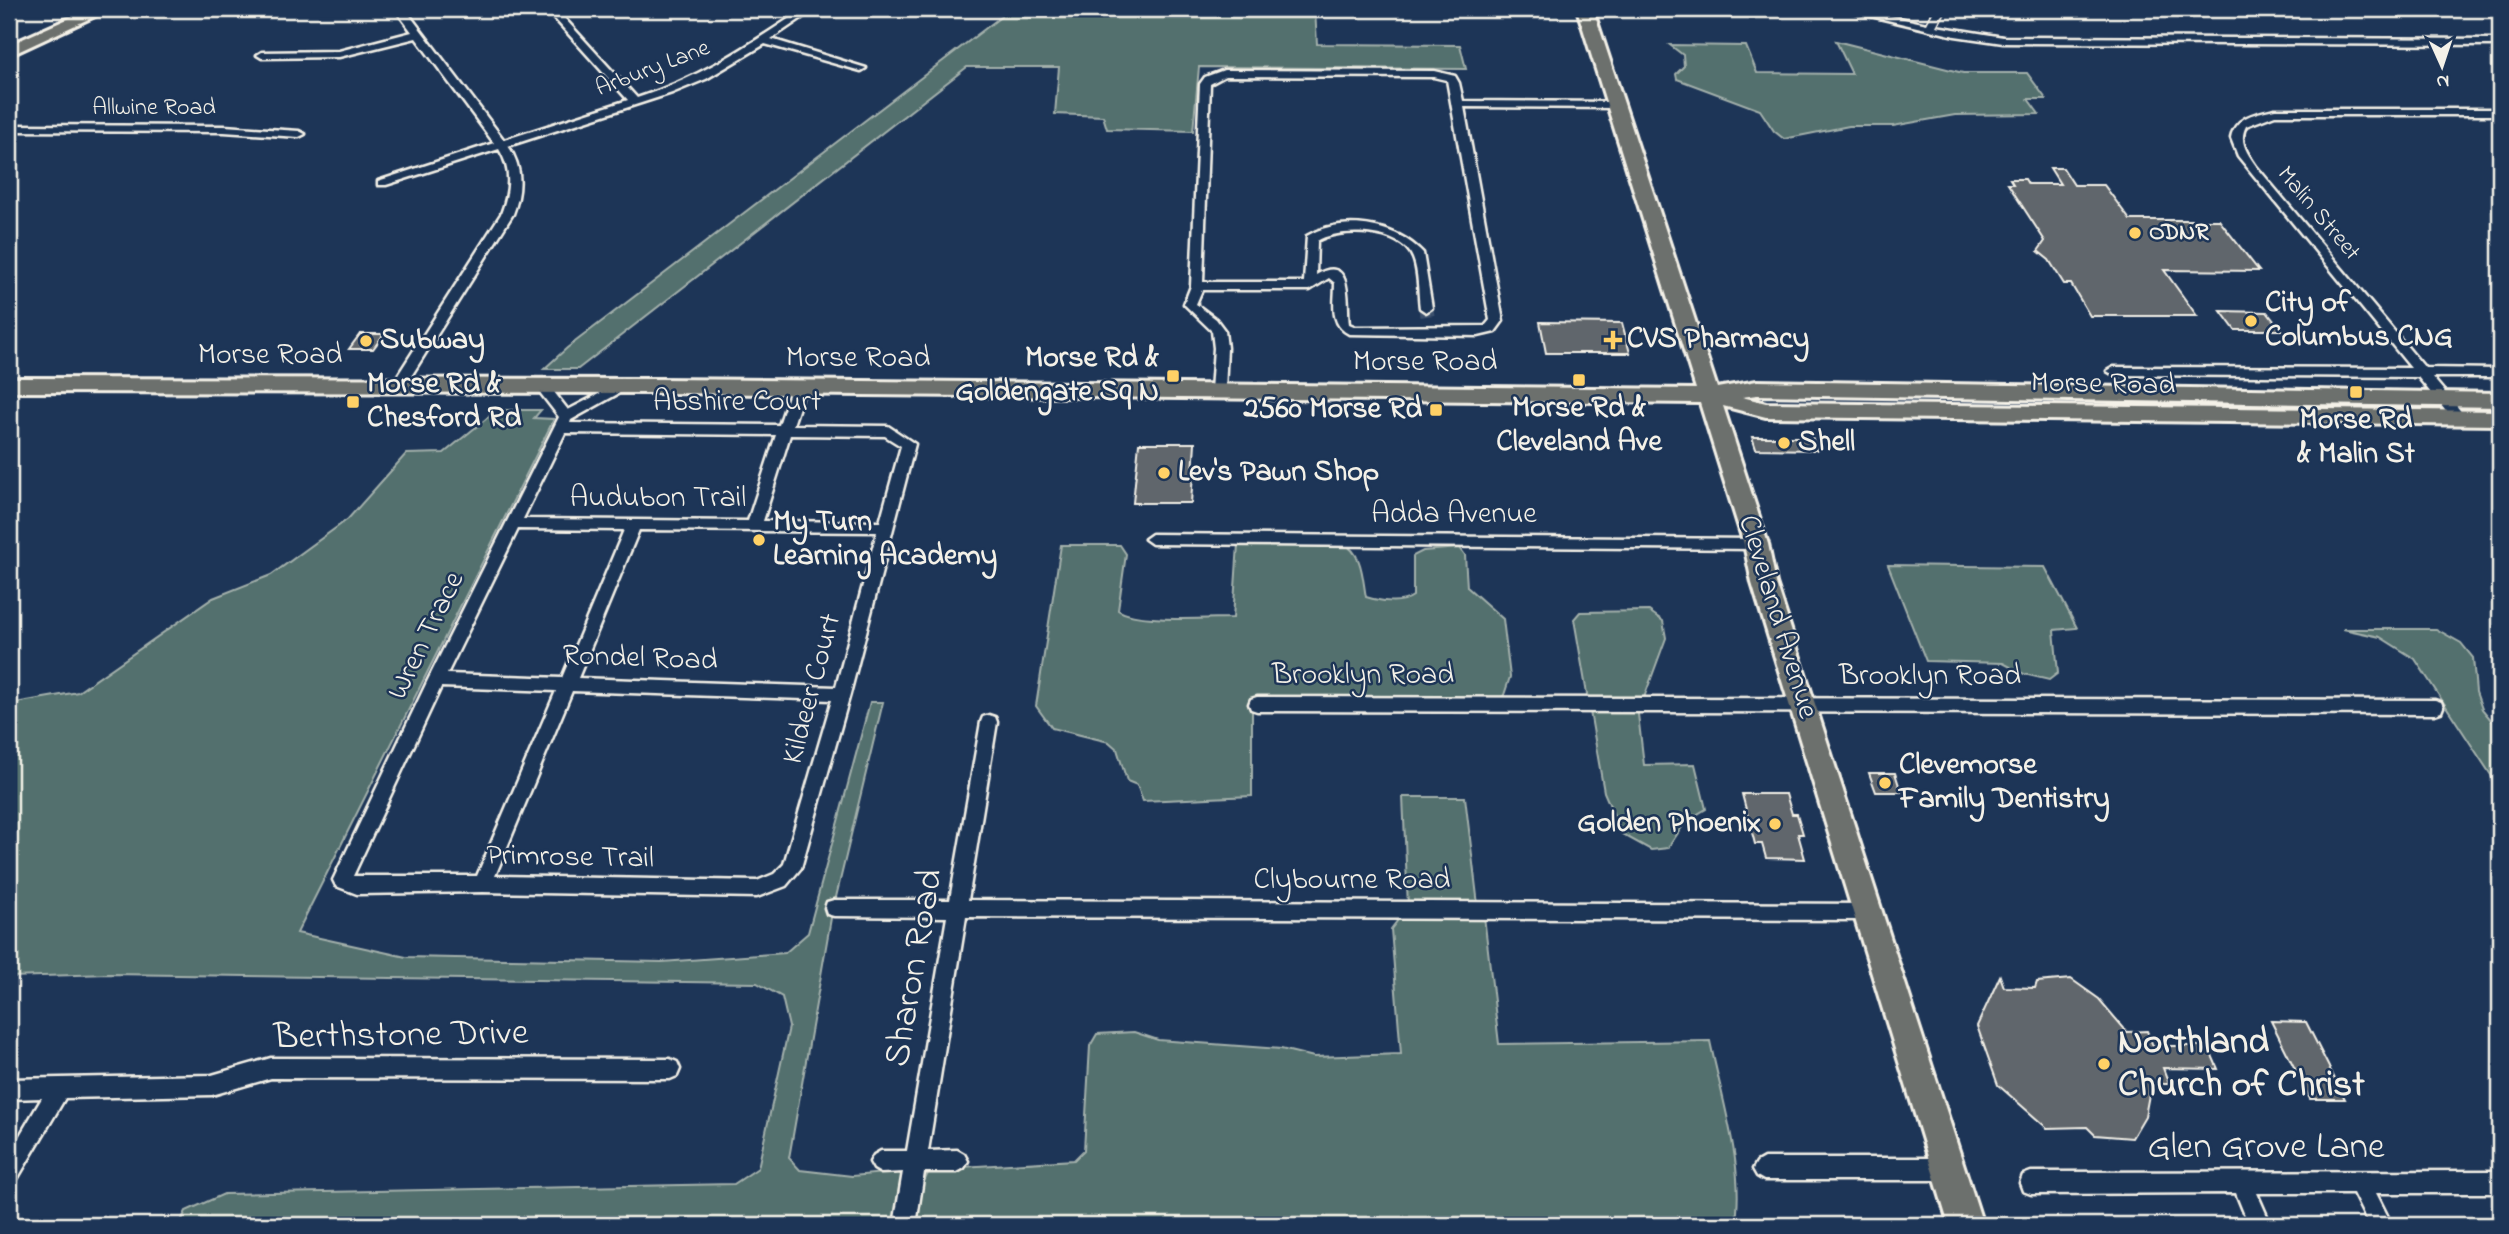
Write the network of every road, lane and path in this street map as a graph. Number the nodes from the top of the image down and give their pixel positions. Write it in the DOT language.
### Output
graph roads {
  1 [pos="102,9"];
  2 [pos="400,9"];
  3 [pos="551,9"];
  4 [pos="777,9"];
  5 [pos="1585,9"];
  6 [pos="1846,9"];
  7 [pos="1940,9"];
  8 [pos="805,12"];
  9 [pos="1930,27"];
  10 [pos="418,34"];
  11 [pos="763,40"];
  12 [pos="2500,42"];
  13 [pos="9,51"];
  14 [pos="262,55"];
  15 [pos="861,68"];
  16 [pos="634,101"];
  17 [pos="1458,104"];
  18 [pos="1616,105"];
  19 [pos="2500,112"];
  20 [pos="9,128"];
  21 [pos="299,134"];
  22 [pos="501,144"];
  23 [pos="382,183"];
  24 [pos="1197,286"];
  25 [pos="1310,286"];
  26 [pos="1429,332"];
  27 [pos="2114,371"];
  28 [pos="2199,371"];
  29 [pos="2424,372"];
  30 [pos="2500,373"];
  31 [pos="9,385"];
  32 [pos="398,386"];
  33 [pos="542,386"];
  34 [pos="625,386"];
  35 [pos="798,389"];
  36 [pos="1218,391"];
  37 [pos="1707,396"];
  38 [pos="2213,396"];
  39 [pos="2334,398"];
  40 [pos="2443,399"];
  41 [pos="2500,400"];
  42 [pos="2073,414"];
  43 [pos="2225,416"];
  44 [pos="2459,418"];
  45 [pos="2500,418"];
  46 [pos="563,423"];
  47 [pos="784,429"];
  48 [pos="908,444"];
  49 [pos="513,524"];
  50 [pos="634,525"];
  51 [pos="754,526"];
  52 [pos="886,527"];
  53 [pos="1152,539"];
  54 [pos="1756,544"];
  55 [pos="436,680"];
  56 [pos="565,685"];
  57 [pos="842,694"];
  58 [pos="1257,704"];
  59 [pos="1804,706"];
  60 [pos="2435,707"];
  61 [pos="989,722"];
  62 [pos="792,868"];
  63 [pos="342,880"];
  64 [pos="483,884"];
  65 [pos="834,908"];
  66 [pos="958,908"];
  67 [pos="1870,912"];
  68 [pos="670,1069"];
  69 [pos="59,1088"];
  70 [pos="9,1089"];
  71 [pos="957,1161"];
  72 [pos="881,1162"];
  73 [pos="915,1162"];
  74 [pos="1764,1168"];
  75 [pos="1948,1169"];
  76 [pos="9,1174"];
  77 [pos="2031,1182"];
  78 [pos="2500,1182"];
  79 [pos="2242,1183"];
  80 [pos="2359,1183"];
  81 [pos="905,1225"];
  82 [pos="1966,1225"];
  83 [pos="2260,1225"];
  84 [pos="2381,1225"];
  1 -- 13 [label="main road"];
  2 -- 10 [label="street"];
  3 -- 16 [label="street"];
  4 -- 8 [label="street"];
  5 -- 18 [label="main road, Cleveland Avenue"];
  6 -- 9 [label="street"];
  7 -- 9 [label="street"];
  8 -- 11 [label="street, Arbury Lane"];
  9 -- 12 [label="street"];
  10 -- 14 [label="street"];
  10 -- 22 [label="street"];
  11 -- 15 [label="street"];
  11 -- 16 [label="street, Arbury Lane"];
  16 -- 22 [label="street, Arbury Lane"];
  17 -- 18 [label="street"];
  17 -- 24 [label="street"];
  17 -- 26 [label="street"];
  18 -- 37 [label="main road, Cleveland Avenue"];
  19 -- 29 [label="street, Malin Street"];
  20 -- 21 [label="street, Allwine Road"];
  22 -- 23 [label="street, Arbury Lane"];
  22 -- 32 [label="street"];
  24 -- 25 [label="street"];
  24 -- 36 [label="street"];
  25 -- 26 [label="street"];
  25 -- 26 [label="street"];
  27 -- 28 [label="street"];
  28 -- 29 [label="street"];
  28 -- 38 [label="street"];
  29 -- 30 [label="street"];
  29 -- 40 [label="street, Malin Street"];
  31 -- 32 [label="main road, Morse Road"];
  32 -- 33 [label="main road, Morse Road"];
  33 -- 34 [label="main road, Morse Road"];
  33 -- 46 [label="street"];
  34 -- 35 [label="main road, Morse Road"];
  34 -- 46 [label="street"];
  35 -- 36 [label="main road, Morse Road"];
  35 -- 47 [label="street"];
  36 -- 37 [label="main road, Morse Road"];
  37 -- 38 [label="main road, Morse Road"];
  37 -- 42 [label="main road, Morse Road"];
  37 -- 54 [label="main road, Cleveland Avenue"];
  38 -- 39 [label="main road, Morse Road"];
  38 -- 42 [label="main road"];
  39 -- 40 [label="main road, Morse Road"];
  39 -- 43 [label="main road"];
  40 -- 41 [label="main road, Morse Road"];
  40 -- 44 [label="street, Malin Street"];
  42 -- 43 [label="main road, Morse Road"];
  43 -- 44 [label="main road, Morse Road"];
  44 -- 45 [label="main road, Morse Road"];
  46 -- 47 [label="street, Abshire Court"];
  46 -- 49 [label="street, Wren Trace"];
  47 -- 48 [label="street, Abshire Court"];
  47 -- 51 [label="street"];
  48 -- 52 [label="street, Kildeer Court"];
  49 -- 50 [label="street, Audubon Trail"];
  49 -- 55 [label="street, Wren Trace"];
  50 -- 51 [label="street, Audubon Trail"];
  50 -- 56 [label="street"];
  51 -- 52 [label="street, Audubon Trail"];
  52 -- 57 [label="street, Kildeer Court"];
  53 -- 54 [label="street, Adda Avenue"];
  54 -- 59 [label="main road, Cleveland Avenue"];
  55 -- 56 [label="street, Rondel Road"];
  55 -- 63 [label="street, Wren Trace"];
  56 -- 57 [label="street, Rondel Road"];
  56 -- 64 [label="street"];
  57 -- 62 [label="street, Kildeer Court"];
  58 -- 59 [label="street, Brooklyn Road"];
  59 -- 60 [label="street, Brooklyn Road"];
  59 -- 67 [label="main road, Cleveland Avenue"];
  61 -- 66 [label="street, Sharon Road"];
  62 -- 64 [label="street, Primrose Trail"];
  63 -- 64 [label="street, Primrose Trail"];
  65 -- 66 [label="street, Clybourne Road"];
  66 -- 67 [label="street, Clybourne Road"];
  66 -- 73 [label="street, Sharon Road"];
  67 -- 75 [label="main road, Cleveland Avenue"];
  68 -- 69 [label="street, Berthstone Drive"];
  69 -- 70 [label="street, Berthstone Drive"];
  69 -- 76 [label="street"];
  71 -- 73 [label="street"];
  72 -- 73 [label="street"];
  73 -- 81 [label="street, Sharon Road"];
  74 -- 75 [label="street"];
  75 -- 82 [label="main road, Cleveland Avenue"];
  77 -- 79 [label="street, Glen Grove Lane"];
  78 -- 80 [label="street, Glen Grove Lane"];
  79 -- 80 [label="street, Glen Grove Lane"];
  79 -- 83 [label="street"];
  80 -- 84 [label="street"];
}
